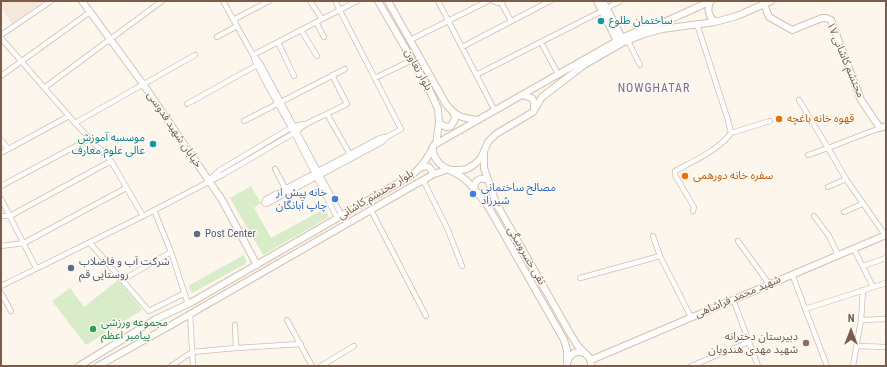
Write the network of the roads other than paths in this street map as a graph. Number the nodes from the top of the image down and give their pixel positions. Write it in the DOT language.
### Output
graph roads {
  1 [pos="51,1"];
  2 [pos="82,1"];
  3 [pos="161,1"];
  4 [pos="223,1"];
  5 [pos="269,1"];
  6 [pos="310,1"];
  7 [pos="334,1"];
  8 [pos="357,1"];
  9 [pos="378,1"];
  10 [pos="388,1"];
  11 [pos="438,1"];
  12 [pos="488,1"];
  13 [pos="493,1"];
  14 [pos="550,1"];
  15 [pos="597,1"];
  16 [pos="603,1"];
  17 [pos="620,1"];
  18 [pos="710,1"];
  19 [pos="771,1"];
  20 [pos="502,2"];
  21 [pos="764,4"];
  22 [pos="604,9"];
  23 [pos="340,10"];
  24 [pos="90,12"];
  25 [pos="322,19"];
  26 [pos="233,20"];
  27 [pos="449,20"];
  28 [pos="511,21"];
  29 [pos="316,22"];
  30 [pos="715,22"];
  31 [pos="697,24"];
  32 [pos="237,26"];
  33 [pos="616,27"];
  34 [pos="301,30"];
  35 [pos="637,31"];
  36 [pos="1,36"];
  37 [pos="217,37"];
  38 [pos="324,37"];
  39 [pos="111,40"];
  40 [pos="410,40"];
  41 [pos="619,40"];
  42 [pos="628,41"];
  43 [pos="278,42"];
  44 [pos="542,44"];
  45 [pos="462,47"];
  46 [pos="195,55"];
  47 [pos="253,55"];
  48 [pos="317,56"];
  49 [pos="412,60"];
  50 [pos="21,61"];
  51 [pos="257,65"];
  52 [pos="640,65"];
  53 [pos="345,69"];
  54 [pos="560,73"];
  55 [pos="332,75"];
  56 [pos="476,75"];
  57 [pos="1,76"];
  58 [pos="294,76"];
  59 [pos="375,78"];
  60 [pos="566,79"];
  61 [pos="143,84"];
  62 [pos="44,88"];
  63 [pos="522,95"];
  64 [pos="799,100"];
  65 [pos="279,103"];
  66 [pos="187,104"];
  67 [pos="495,110"];
  68 [pos="533,112"];
  69 [pos="327,114"];
  70 [pos="454,114"];
  71 [pos="69,116"];
  72 [pos="478,120"];
  73 [pos="244,121"];
  74 [pos="770,121"];
  75 [pos="75,123"];
  76 [pos="439,123"];
  77 [pos="883,127"];
  78 [pos="294,129"];
  79 [pos="731,133"];
  80 [pos="89,139"];
  81 [pos="1,140"];
  82 [pos="435,145"];
  83 [pos="828,148"];
  84 [pos="8,149"];
  85 [pos="484,150"];
  86 [pos="1,153"];
  87 [pos="808,155"];
  88 [pos="351,156"];
  89 [pos="111,161"];
  90 [pos="275,169"];
  91 [pos="450,169"];
  92 [pos="418,170"];
  93 [pos="317,174"];
  94 [pos="434,174"];
  95 [pos="846,179"];
  96 [pos="423,180"];
  97 [pos="488,180"];
  98 [pos="209,181"];
  99 [pos="1,186"];
  100 [pos="828,187"];
  101 [pos="126,188"];
  102 [pos="285,188"];
  103 [pos="474,188"];
  104 [pos="1,199"];
  105 [pos="862,204"];
  106 [pos="154,210"];
  107 [pos="371,210"];
  108 [pos="693,211"];
  109 [pos="844,212"];
  110 [pos="1,216"];
  111 [pos="10,216"];
  112 [pos="143,216"];
  113 [pos="814,216"];
  114 [pos="339,217"];
  115 [pos="885,235"];
  116 [pos="653,236"];
  117 [pos="738,241"];
  118 [pos="90,242"];
  119 [pos="24,243"];
  120 [pos="1,246"];
  121 [pos="854,249"];
  122 [pos="171,252"];
  123 [pos="838,255"];
  124 [pos="660,256"];
  125 [pos="886,258"];
  126 [pos="257,264"];
  127 [pos="462,266"];
  128 [pos="863,266"];
  129 [pos="36,268"];
  130 [pos="792,274"];
  131 [pos="580,278"];
  132 [pos="122,280"];
  133 [pos="886,283"];
  134 [pos="769,284"];
  135 [pos="1,286"];
  136 [pos="873,287"];
  137 [pos="863,290"];
  138 [pos="1,293"];
  139 [pos="185,293"];
  140 [pos="733,299"];
  141 [pos="188,304"];
  142 [pos="805,309"];
  143 [pos="10,311"];
  144 [pos="190,314"];
  145 [pos="426,316"];
  146 [pos="691,317"];
  147 [pos="886,319"];
  148 [pos="287,320"];
  149 [pos="861,320"];
  150 [pos="235,326"];
  151 [pos="749,342"];
  152 [pos="301,344"];
  153 [pos="354,346"];
  154 [pos="857,346"];
  155 [pos="886,347"];
  156 [pos="236,348"];
  157 [pos="192,352"];
  158 [pos="586,354"];
  159 [pos="591,363"];
  160 [pos="567,364"];
  161 [pos="79,366"];
  162 [pos="98,366"];
  163 [pos="171,366"];
  164 [pos="193,366"];
  165 [pos="312,366"];
  166 [pos="320,366"];
  167 [pos="692,366"];
  168 [pos="758,366"];
  169 [pos="827,366"];
  170 [pos="853,366"];
  1 -- 36 [label="street"];
  2 -- 24 [label="main road, خیابان شهید قدوسی"];
  3 -- 39 [label="street"];
  4 -- 26 [label="street"];
  5 -- 26 [label="street"];
  6 -- 25 [label="street"];
  7 -- 23 [label="street"];
  8 -- 23 [label="street"];
  9 -- 49 [label="main road, بلوار تعاون"];
  10 -- 40 [label="main road, بلوار تعاون"];
  11 -- 27 [label="street"];
  12 -- 27 [label="street"];
  13 -- 20 [label="street"];
  14 -- 28 [label="street"];
  15 -- 22 [label="main road"];
  16 -- 22 [label="main road"];
  17 -- 22 [label="street"];
  18 -- 30 [label="main road"];
  18 -- 35 [label="main road, بلوار محتشم کاشانی"];
  19 -- 21 [label="main road, بلوار محتشم کاشانی"];
  20 -- 28 [label="street"];
  21 -- 30 [label="main road, بلوار محتشم کاشانی"];
  21 -- 77 [label="main road, محتشم کاشانی ۱۷"];
  22 -- 33 [label="main road"];
  22 -- 41 [label="main road"];
  22 -- 44 [label="street"];
  23 -- 25 [label="street"];
  23 -- 59 [label="street"];
  24 -- 39 [label="main road, خیابان شهید قدوسی"];
  24 -- 50 [label="street"];
  25 -- 29 [label="street"];
  26 -- 32 [label="street"];
  27 -- 40 [label="street"];
  27 -- 45 [label="street"];
  28 -- 45 [label="street"];
  29 -- 34 [label="street"];
  29 -- 38 [label="street"];
  30 -- 31 [label="main road, بلوار محتشم کاشانی"];
  31 -- 42 [label="main road, بلوار محتشم کاشانی"];
  31 -- 79 [label="street"];
  32 -- 37 [label="street"];
  32 -- 47 [label="street"];
  33 -- 35 [label="main road"];
  33 -- 41 [label="main road"];
  34 -- 43 [label="street"];
  34 -- 48 [label="street"];
  35 -- 41 [label="main road, بلوار محتشم کاشانی"];
  36 -- 50 [label="street"];
  39 -- 61 [label="main road, خیابان شهید قدوسی"];
  39 -- 62 [label="street"];
  40 -- 70 [label="main road, بلوار تعاون"];
  41 -- 54 [label="main road, بلوار محتشم کاشانی"];
  42 -- 52 [label="street"];
  42 -- 60 [label="main road, بلوار محتشم کاشانی"];
  43 -- 47 [label="street"];
  43 -- 58 [label="street"];
  44 -- 54 [label="street"];
  44 -- 56 [label="street"];
  45 -- 56 [label="street"];
  46 -- 61 [label="street"];
  47 -- 51 [label="street"];
  47 -- 65 [label="street"];
  49 -- 59 [label="street"];
  49 -- 76 [label="main road, بلوار تعاون"];
  50 -- 57 [label="street"];
  50 -- 62 [label="street"];
  51 -- 65 [label="street"];
  51 -- 66 [label="street"];
  53 -- 55 [label="street"];
  54 -- 60 [label="main road"];
  54 -- 63 [label="main road, بلوار محتشم کاشانی"];
  55 -- 65 [label="street"];
  55 -- 69 [label="street"];
  56 -- 67 [label="street"];
  59 -- 88 [label="street"];
  60 -- 68 [label="main road, بلوار محتشم کاشانی"];
  61 -- 75 [label="street"];
  61 -- 98 [label="main road, خیابان شهید قدوسی"];
  62 -- 71 [label="street"];
  63 -- 67 [label="main road, بلوار محتشم کاشانی"];
  63 -- 68 [label="main road"];
  64 -- 83 [label="street"];
  65 -- 73 [label="street"];
  65 -- 78 [label="street"];
  67 -- 72 [label="main road, بلوار محتشم کاشانی"];
  68 -- 85 [label="main road, بلوار محتشم کاشانی"];
  69 -- 78 [label="street"];
  69 -- 88 [label="street"];
  70 -- 72 [label="main road"];
  70 -- 76 [label="main road"];
  71 -- 75 [label="street"];
  71 -- 84 [label="street"];
  72 -- 82 [label="main road, بلوار محتشم کاشانی"];
  74 -- 79 [label="street"];
  75 -- 80 [label="street"];
  76 -- 82 [label="main road, بلوار تعاون"];
  77 -- 83 [label="street"];
  78 -- 93 [label="street"];
  78 -- 98 [label="street"];
  79 -- 108 [label="street"];
  80 -- 89 [label="street"];
  80 -- 99 [label="street"];
  81 -- 84 [label="street"];
  82 -- 91 [label="main road, تقی خسروبیگی"];
  82 -- 92 [label="main road, بلوار محتشم کاشانی"];
  83 -- 87 [label="street"];
  83 -- 95 [label="street"];
  84 -- 86 [label="street"];
  85 -- 91 [label="main road, بلوار محتشم کاشانی"];
  85 -- 97 [label="main road, تقی خسروبیگی"];
  88 -- 93 [label="street"];
  89 -- 101 [label="street"];
  89 -- 111 [label="street"];
  90 -- 102 [label="street"];
  91 -- 94 [label="main road, بلوار محتشم کاشانی"];
  91 -- 103 [label="main road, تقی خسروبیگی"];
  92 -- 94 [label="main road"];
  92 -- 114 [label="main road, بلوار محتشم کاشانی"];
  93 -- 102 [label="street"];
  93 -- 102 [label="street"];
  93 -- 114 [label="street"];
  94 -- 96 [label="main road, بلوار محتشم کاشانی"];
  95 -- 100 [label="street"];
  95 -- 105 [label="street"];
  96 -- 107 [label="main road, بلوار محتشم کاشانی"];
  96 -- 127 [label="street"];
  97 -- 103 [label="main road"];
  97 -- 158 [label="main road, تقی خسروبیگی"];
  98 -- 106 [label="street"];
  98 -- 126 [label="main road, خیابان شهید قدوسی"];
  101 -- 112 [label="street"];
  101 -- 119 [label="street"];
  103 -- 160 [label="main road, تقی خسروبیگی"];
  104 -- 111 [label="street"];
  105 -- 109 [label="street"];
  105 -- 115 [label="street"];
  106 -- 112 [label="street"];
  106 -- 122 [label="street"];
  107 -- 144 [label="main road, بلوار محتشم کاشانی"];
  107 -- 145 [label="street"];
  110 -- 111 [label="street"];
  111 -- 119 [label="street"];
  112 -- 118 [label="street"];
  113 -- 123 [label="street"];
  114 -- 126 [label="main road, بلوار محتشم کاشانی"];
  115 -- 121 [label="main road, شهید محمد فراشاهی"];
  116 -- 124 [label="street"];
  117 -- 134 [label="street"];
  118 -- 129 [label="street"];
  118 -- 132 [label="street"];
  119 -- 120 [label="street"];
  119 -- 129 [label="street"];
  121 -- 123 [label="main road, شهید محمد فراشاهی"];
  121 -- 128 [label="street"];
  122 -- 132 [label="street"];
  122 -- 139 [label="street"];
  123 -- 130 [label="main road, شهید محمد فراشاهی"];
  124 -- 131 [label="street"];
  124 -- 146 [label="street"];
  125 -- 128 [label="street"];
  126 -- 141 [label="main road, بلوار محتشم کاشانی"];
  128 -- 136 [label="street"];
  129 -- 135 [label="street"];
  130 -- 134 [label="main road, شهید محمد فراشاهی"];
  130 -- 142 [label="street"];
  132 -- 139 [label="street"];
  133 -- 136 [label="street"];
  134 -- 140 [label="main road, شهید محمد فراشاهی"];
  136 -- 137 [label="street"];
  137 -- 142 [label="street"];
  137 -- 149 [label="street"];
  138 -- 143 [label="street"];
  139 -- 141 [label="street"];
  140 -- 146 [label="main road, شهید محمد فراشاهی"];
  140 -- 151 [label="street"];
  141 -- 161 [label="main road, بلوار محتشم کاشانی"];
  142 -- 169 [label="street"];
  144 -- 157 [label="street"];
  144 -- 162 [label="main road, بلوار محتشم کاشانی"];
  146 -- 159 [label="main road, شهید محمد فراشاهی"];
  147 -- 149 [label="street"];
  148 -- 152 [label="street"];
  149 -- 154 [label="street"];
  150 -- 156 [label="street"];
  151 -- 167 [label="street"];
  151 -- 168 [label="street"];
  152 -- 156 [label="street"];
  152 -- 165 [label="street"];
  153 -- 166 [label="street"];
  154 -- 155 [label="street"];
  154 -- 170 [label="street"];
  156 -- 157 [label="street"];
  157 -- 163 [label="street"];
  157 -- 164 [label="street"];
  158 -- 159 [label="main road, تقی خسروبیگی"];
  158 -- 160 [label="main road"];
}
